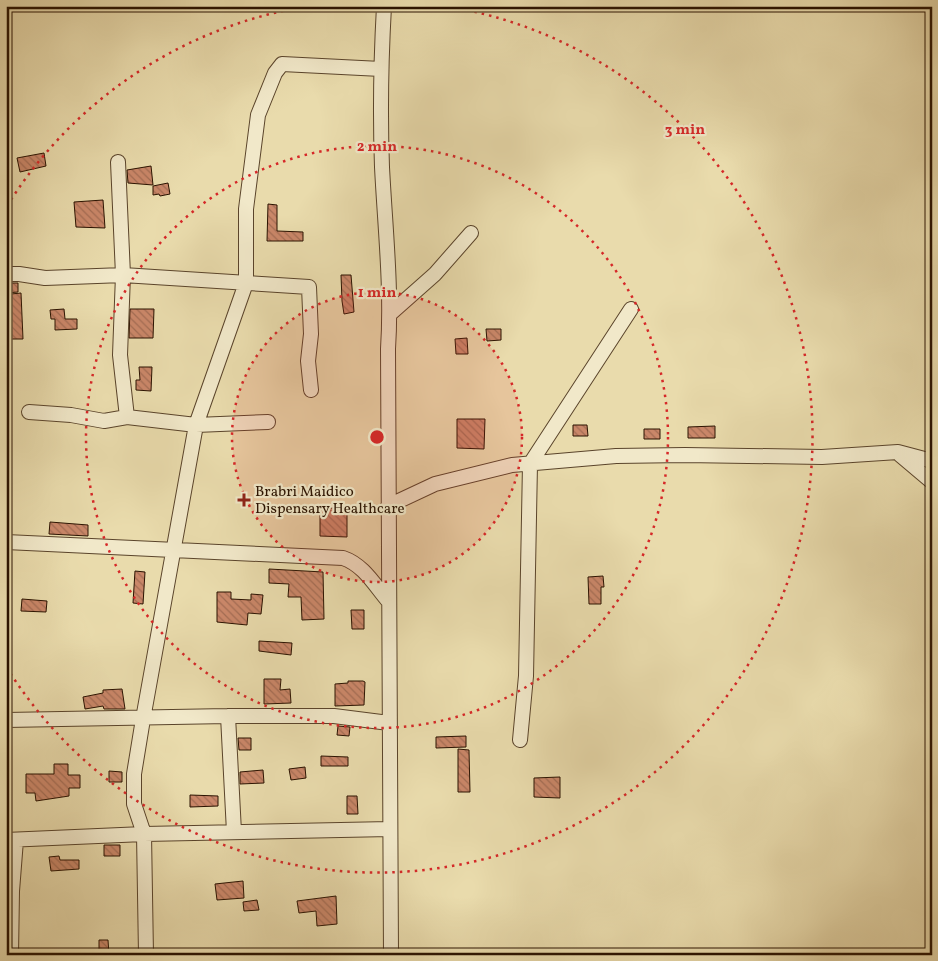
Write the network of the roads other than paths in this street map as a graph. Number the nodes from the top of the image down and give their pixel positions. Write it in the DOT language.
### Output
graph roads {
  1 [pos="384,6"];
  2 [pos="381,69"];
  3 [pos="118,162"];
  4 [pos="471,233"];
  5 [pos="6,274"];
  6 [pos="123,275"];
  7 [pos="246,283"];
  8 [pos="631,309"];
  9 [pos="391,313"];
  10 [pos="311,390"];
  11 [pos="29,412"];
  12 [pos="127,417"];
  13 [pos="268,422"];
  14 [pos="196,425"];
  15 [pos="898,452"];
  16 [pos="932,462"];
  17 [pos="530,464"];
  18 [pos="932,482"];
  19 [pos="388,506"];
  20 [pos="6,542"];
  21 [pos="174,550"];
  22 [pos="389,602"];
  23 [pos="228,716"];
  24 [pos="143,719"];
  25 [pos="6,720"];
  26 [pos="389,723"];
  27 [pos="520,740"];
  28 [pos="390,830"];
  29 [pos="234,832"];
  30 [pos="144,834"];
  31 [pos="11,840"];
  32 [pos="11,955"];
  33 [pos="146,955"];
  34 [pos="391,955"];
  1 -- 2 [label="street"];
  2 -- 7 [label="street"];
  2 -- 9 [label="street"];
  3 -- 6 [label="street"];
  4 -- 9 [label="street"];
  5 -- 6 [label="street"];
  6 -- 7 [label="street"];
  6 -- 12 [label="street"];
  7 -- 10 [label="street"];
  7 -- 14 [label="street"];
  8 -- 17 [label="street"];
  9 -- 19 [label="street"];
  11 -- 12 [label="street"];
  12 -- 14 [label="street"];
  13 -- 14 [label="street"];
  14 -- 21 [label="street"];
  15 -- 16 [label="street"];
  15 -- 17 [label="street"];
  15 -- 18 [label="street"];
  17 -- 19 [label="street"];
  17 -- 27 [label="street"];
  19 -- 22 [label="street"];
  20 -- 21 [label="street"];
  21 -- 22 [label="street"];
  21 -- 24 [label="street"];
  22 -- 26 [label="street"];
  23 -- 24 [label="street"];
  23 -- 26 [label="street"];
  23 -- 29 [label="street"];
  24 -- 25 [label="street"];
  24 -- 30 [label="street"];
  26 -- 28 [label="street"];
  28 -- 29 [label="street"];
  28 -- 34 [label="street"];
  29 -- 30 [label="street"];
  30 -- 31 [label="street"];
  30 -- 33 [label="street"];
  31 -- 32 [label="street"];
}
